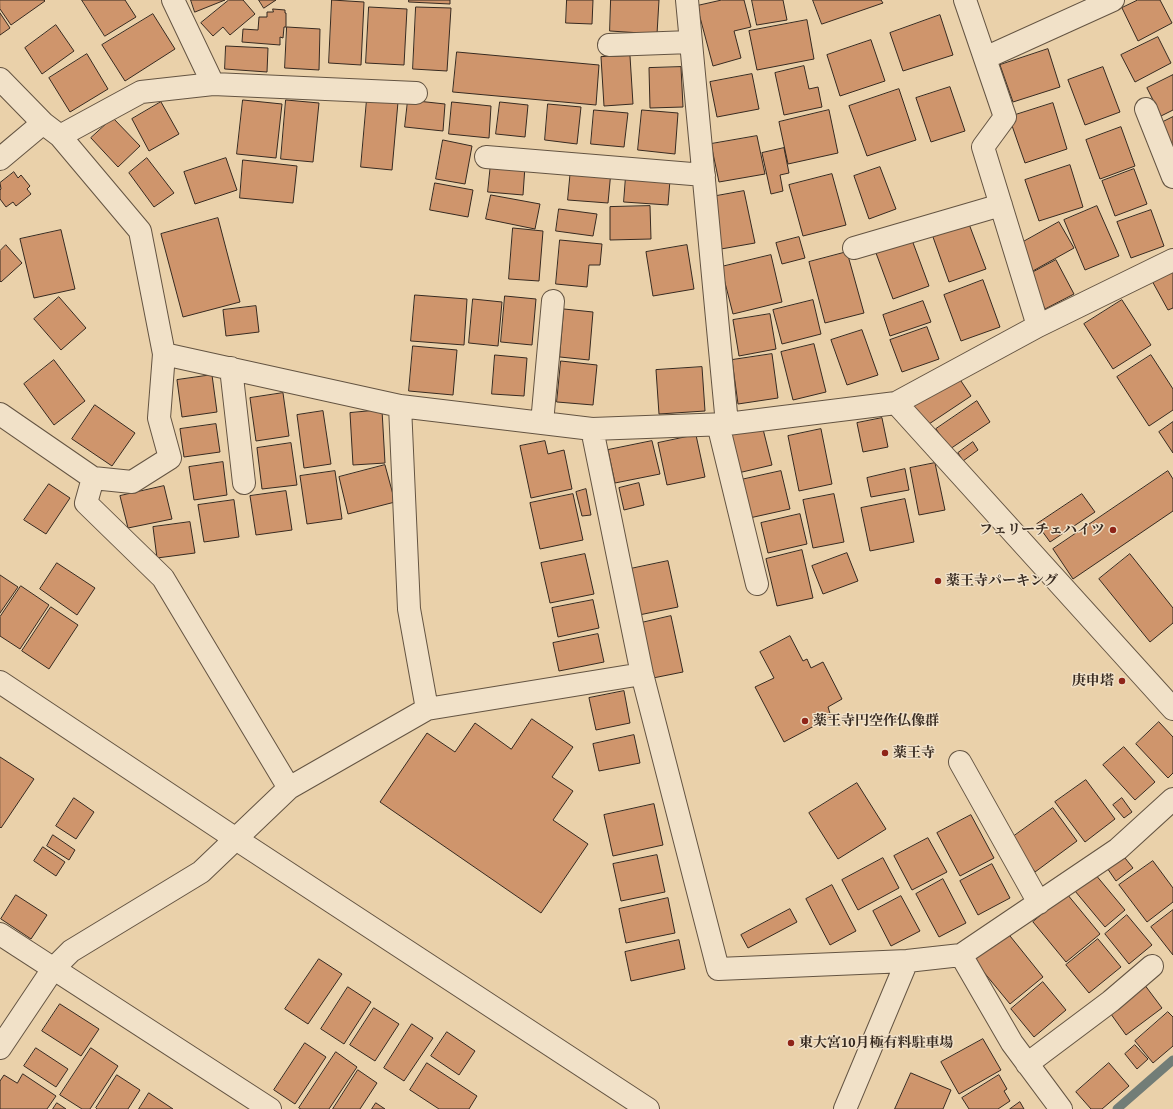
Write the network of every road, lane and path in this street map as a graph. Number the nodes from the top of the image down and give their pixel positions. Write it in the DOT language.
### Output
graph roads {
  1 [pos="173,0"];
  2 [pos="687,0"];
  3 [pos="965,0"];
  4 [pos="1113,0"];
  5 [pos="692,42"];
  6 [pos="609,45"];
  7 [pos="985,58"];
  8 [pos="0,79"];
  9 [pos="213,84"];
  10 [pos="416,93"];
  11 [pos="1146,109"];
  12 [pos="52,129"];
  13 [pos="486,157"];
  14 [pos="0,160"];
  15 [pos="704,175"];
  16 [pos="1173,177"];
  17 [pos="1001,205"];
  18 [pos="854,248"];
  19 [pos="1173,260"];
  20 [pos="553,300"];
  21 [pos="1038,326"];
  22 [pos="164,354"];
  23 [pos="231,368"];
  24 [pos="896,403"];
  25 [pos="400,406"];
  26 [pos="0,414"];
  27 [pos="542,423"];
  28 [pos="723,424"];
  29 [pos="592,429"];
  30 [pos="93,478"];
  31 [pos="244,483"];
  32 [pos="757,584"];
  33 [pos="642,674"];
  34 [pos="0,682"];
  35 [pos="427,709"];
  36 [pos="1173,709"];
  37 [pos="960,762"];
  38 [pos="290,788"];
  39 [pos="1173,799"];
  40 [pos="236,839"];
  41 [pos="1038,902"];
  42 [pos="0,934"];
  43 [pos="961,955"];
  44 [pos="907,961"];
  45 [pos="1152,966"];
  46 [pos="52,969"];
  47 [pos="0,1048"];
  48 [pos="1027,1064"];
  49 [pos="270,1109"];
  50 [pos="648,1109"];
  51 [pos="845,1109"];
  52 [pos="1060,1109"];
  1 -- 9 [label="street"];
  2 -- 5 [label="street"];
  3 -- 7 [label="street"];
  4 -- 7 [label="street"];
  5 -- 6 [label="street"];
  5 -- 15 [label="street"];
  7 -- 17 [label="street"];
  8 -- 12 [label="street"];
  9 -- 10 [label="street"];
  9 -- 12 [label="street"];
  11 -- 16 [label="street"];
  12 -- 14 [label="street"];
  12 -- 22 [label="street"];
  13 -- 15 [label="street"];
  15 -- 28 [label="street"];
  17 -- 18 [label="street"];
  17 -- 21 [label="street"];
  19 -- 21 [label="street"];
  20 -- 27 [label="street"];
  21 -- 24 [label="street"];
  22 -- 23 [label="street"];
  22 -- 30 [label="street"];
  23 -- 25 [label="street"];
  23 -- 31 [label="street"];
  24 -- 28 [label="street"];
  24 -- 36 [label="street"];
  25 -- 27 [label="street"];
  25 -- 35 [label="street"];
  26 -- 30 [label="street"];
  27 -- 29 [label="street"];
  28 -- 29 [label="street"];
  28 -- 32 [label="street"];
  29 -- 33 [label="street"];
  30 -- 38 [label="street"];
  33 -- 35 [label="street"];
  33 -- 44 [label="street"];
  34 -- 40 [label="street"];
  35 -- 38 [label="street"];
  37 -- 41 [label="street"];
  38 -- 40 [label="street"];
  39 -- 41 [label="street"];
  40 -- 46 [label="street"];
  40 -- 50 [label="street"];
  41 -- 43 [label="street"];
  42 -- 46 [label="street"];
  43 -- 44 [label="street"];
  43 -- 48 [label="street"];
  44 -- 51 [label="street"];
  45 -- 48 [label="street"];
  46 -- 47 [label="street"];
  46 -- 49 [label="street"];
  48 -- 52 [label="street"];
}
